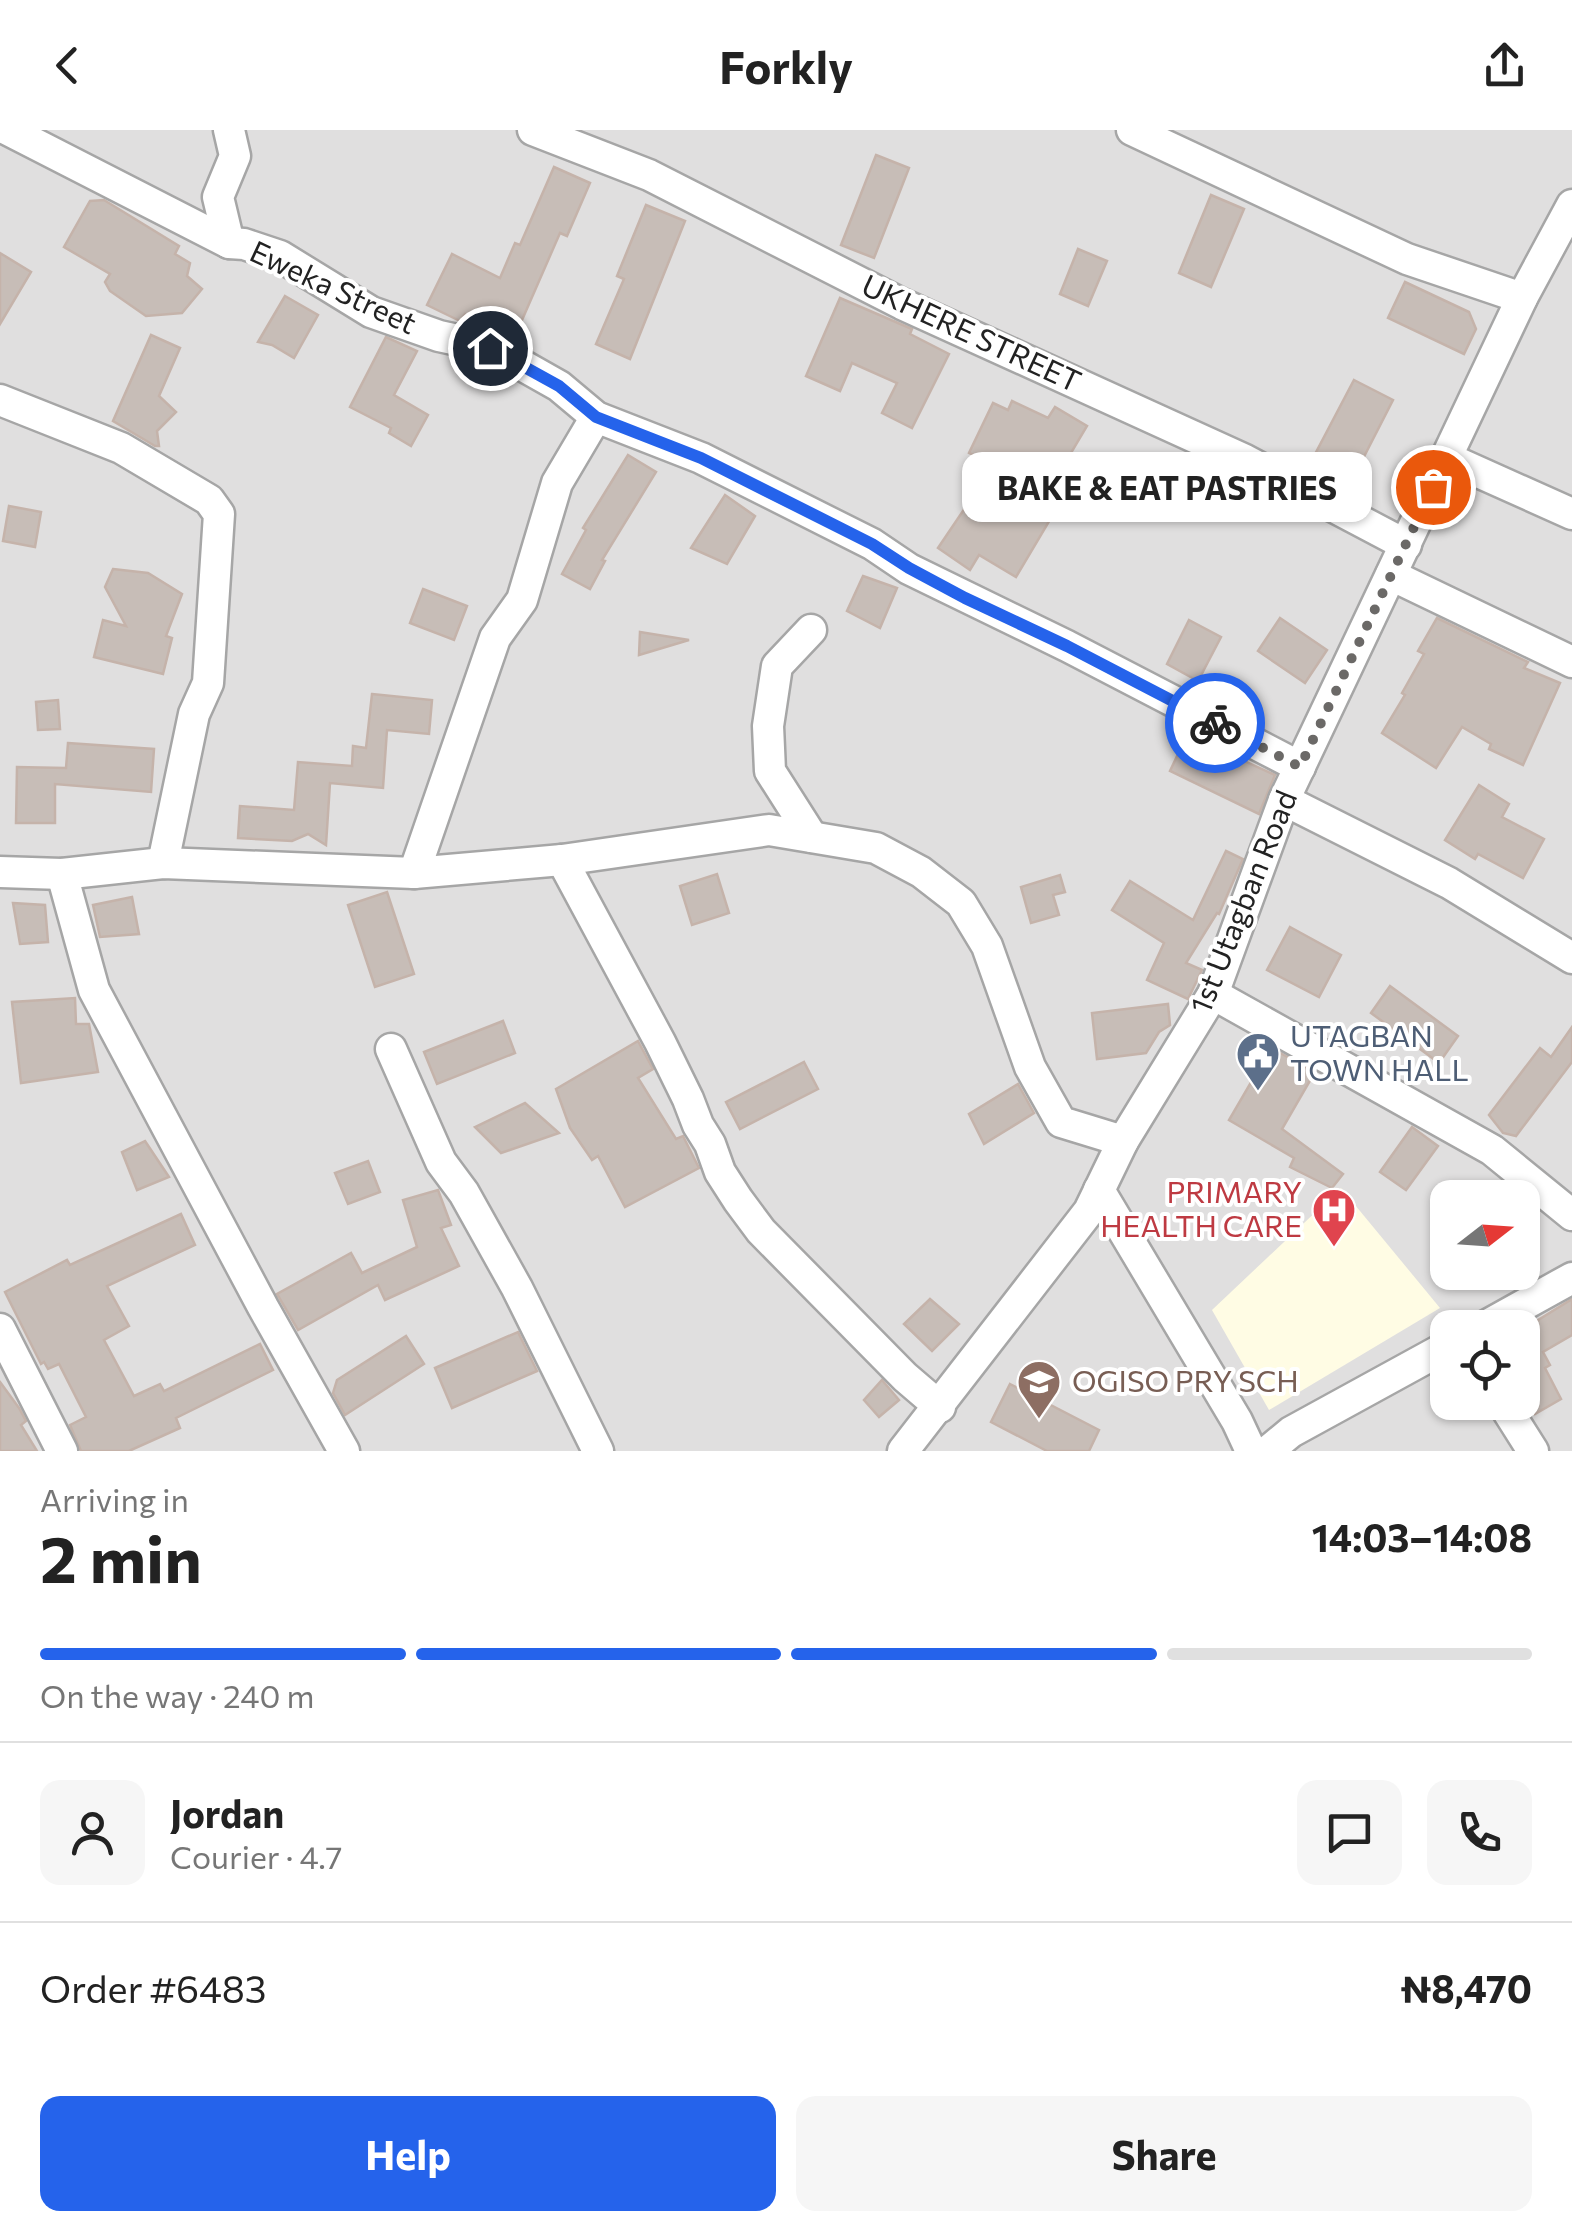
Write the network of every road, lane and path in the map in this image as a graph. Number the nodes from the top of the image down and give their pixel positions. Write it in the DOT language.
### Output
graph roads {
  1 [pos="8,130"];
  2 [pos="229,130"];
  3 [pos="533,130"];
  4 [pos="1132,130"];
  5 [pos="1572,204"];
  6 [pos="229,243"];
  7 [pos="1522,298"];
  8 [pos="0,402"];
  9 [pos="596,417"];
  10 [pos="1446,458"];
  11 [pos="1572,514"];
  12 [pos="1406,544"];
  13 [pos="1391,574"];
  14 [pos="811,630"];
  15 [pos="1572,662"];
  16 [pos="1300,767"];
  17 [pos="1284,800"];
  18 [pos="812,837"];
  19 [pos="562,860"];
  20 [pos="163,864"];
  21 [pos="0,872"];
  22 [pos="414,872"];
  23 [pos="62,874"];
  24 [pos="1572,958"];
  25 [pos="1214,994"];
  26 [pos="391,1050"];
  27 [pos="1123,1141"];
  28 [pos="1099,1190"];
  29 [pos="1572,1215"];
  30 [pos="1572,1278"];
  31 [pos="1514,1310"];
  32 [pos="0,1329"];
  33 [pos="1430,1356"];
  34 [pos="940,1406"];
  35 [pos="1513,1420"];
  36 [pos="1237,1421"];
  37 [pos="1280,1441"];
  38 [pos="62,1451"];
  39 [pos="344,1451"];
  40 [pos="598,1451"];
  41 [pos="903,1451"];
  42 [pos="1251,1451"];
  43 [pos="1533,1451"];
  1 -- 6 [label="street, Eweka Street"];
  2 -- 6 [label="street"];
  3 -- 12 [label="street, UKHERE STREET"];
  4 -- 7 [label="street"];
  5 -- 7 [label="street, 1st Utagban Road"];
  6 -- 9 [label="street, Eweka Street"];
  7 -- 10 [label="street, 1st Utagban Road"];
  8 -- 20 [label="street"];
  9 -- 16 [label="street, Eweka Street"];
  9 -- 22 [label="street"];
  10 -- 11 [label="street"];
  10 -- 12 [label="street, 1st Utagban Road"];
  12 -- 13 [label="street, 1st Utagban Road"];
  13 -- 15 [label="street"];
  13 -- 16 [label="street, 1st Utagban Road"];
  14 -- 18 [label="street"];
  16 -- 17 [label="street, 1st Utagban Road"];
  17 -- 24 [label="street"];
  17 -- 25 [label="street, 1st Utagban Road"];
  18 -- 19 [label="street"];
  18 -- 27 [label="street"];
  19 -- 22 [label="street"];
  19 -- 34 [label="street"];
  20 -- 22 [label="street"];
  20 -- 23 [label="street"];
  21 -- 23 [label="street"];
  23 -- 39 [label="street"];
  25 -- 27 [label="street, 1st Utagban Road"];
  25 -- 29 [label="street"];
  26 -- 40 [label="street"];
  27 -- 28 [label="street, 1st Utagban Road"];
  28 -- 34 [label="street, 1st Utagban Road"];
  28 -- 36 [label="street"];
  30 -- 31 [label="street"];
  32 -- 38 [label="street"];
  33 -- 37 [label="street"];
  34 -- 41 [label="street, 1st Utagban Road"];
  35 -- 43 [label="street"];
  36 -- 37 [label="street"];
  36 -- 42 [label="street"];
}
